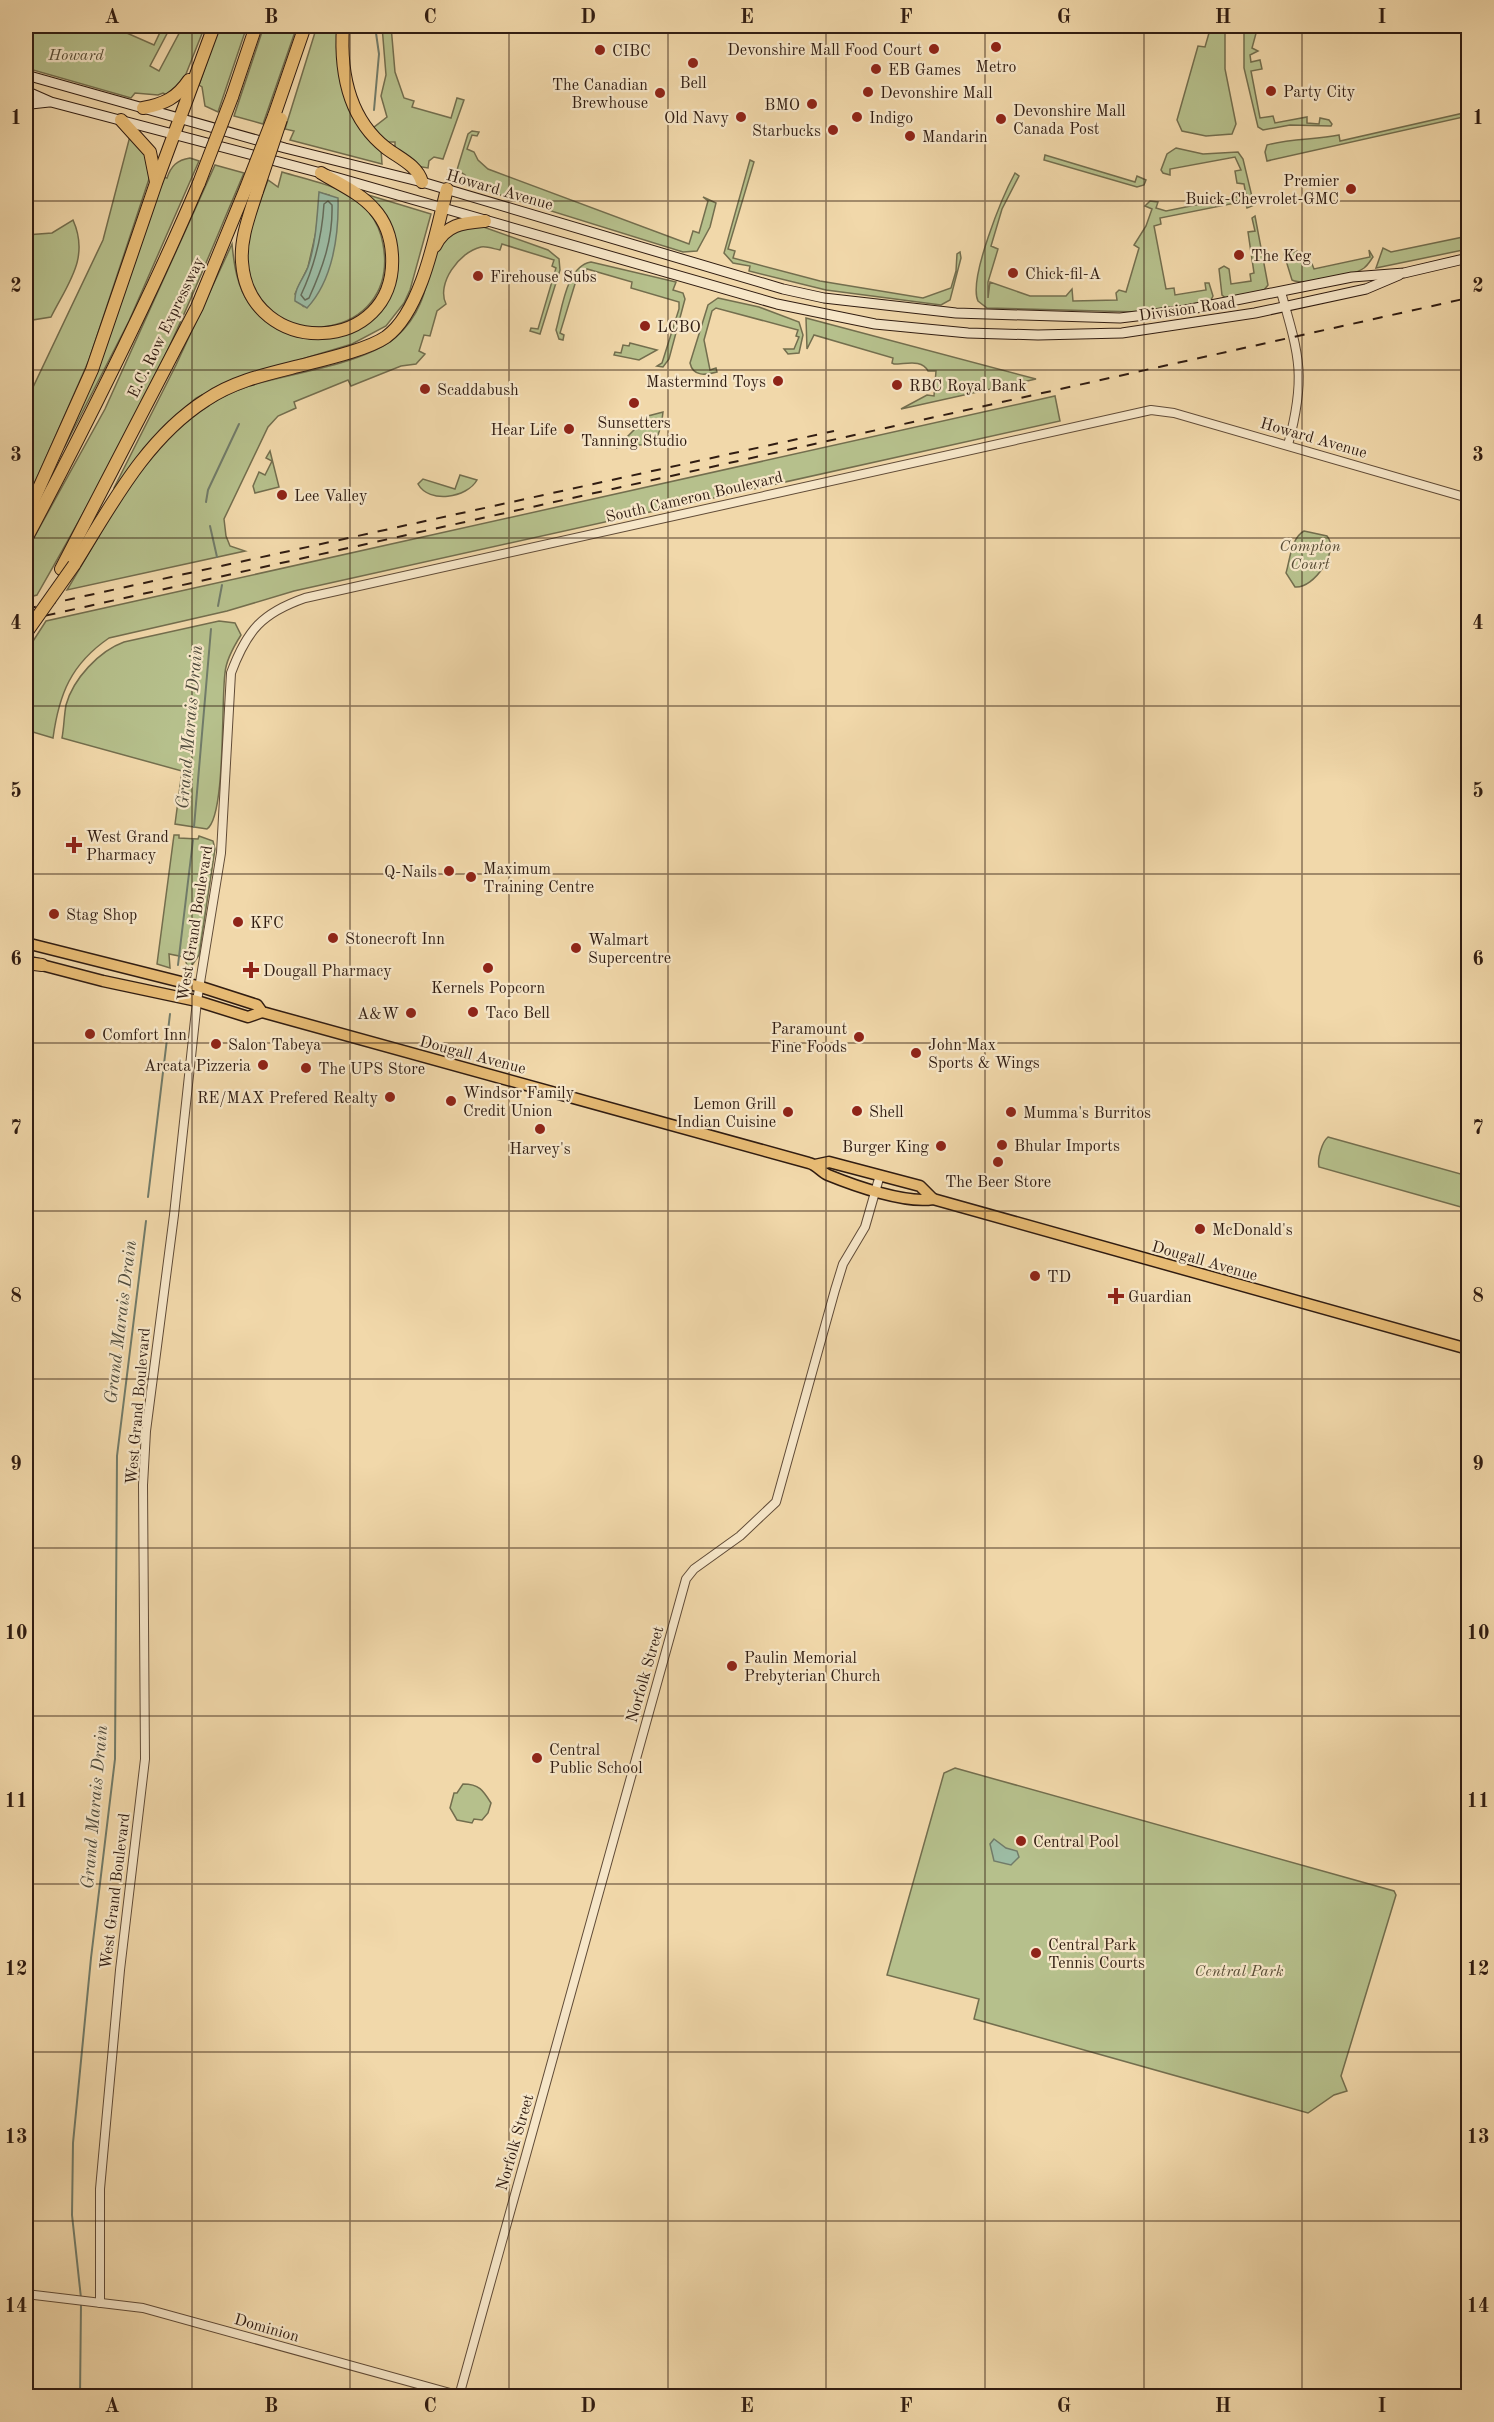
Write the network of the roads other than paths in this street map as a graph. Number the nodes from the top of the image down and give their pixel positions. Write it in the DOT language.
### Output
graph roads {
  1 [pos="214,26"];
  2 [pos="256,26"];
  3 [pos="305,26"];
  4 [pos="343,26"];
  5 [pos="199,64"];
  6 [pos="26,75"];
  7 [pos="26,91"];
  8 [pos="51,102"];
  9 [pos="26,108"];
  10 [pos="143,108"];
  11 [pos="180,119"];
  12 [pos="121,120"];
  13 [pos="173,135"];
  14 [pos="321,173"];
  15 [pos="422,182"];
  16 [pos="156,183"];
  17 [pos="447,189"];
  18 [pos="251,190"];
  19 [pos="442,209"];
  20 [pos="485,221"];
  21 [pos="1468,258"];
  22 [pos="423,271"];
  23 [pos="1404,273"];
  24 [pos="1281,292"];
  25 [pos="1286,307"];
  26 [pos="970,314"];
  27 [pos="1150,410"];
  28 [pos="1288,445"];
  29 [pos="1468,498"];
  30 [pos="26,517"];
  31 [pos="26,539"];
  32 [pos="67,567"];
  33 [pos="252,629"];
  34 [pos="26,632"];
  35 [pos="26,943"];
  36 [pos="26,962"];
  37 [pos="42,965"];
  38 [pos="201,987"];
  39 [pos="196,1001"];
  40 [pos="262,1012"];
  41 [pos="814,1165"];
  42 [pos="880,1175"];
  43 [pos="875,1190"];
  44 [pos="933,1199"];
  45 [pos="1468,1349"];
  46 [pos="26,2294"];
  47 [pos="100,2302"];
  48 [pos="459,2396"];
  1 -- 5 [label="highway"];
  2 -- 31 [label="highway, E.C. Row Expressway, bridge"];
  3 -- 18 [label="highway, bridge"];
  4 -- 15 [label="highway"];
  5 -- 10 [label="highway"];
  5 -- 11 [label="highway"];
  6 -- 10 [label="main road, Howard Avenue"];
  7 -- 8 [label="main road"];
  8 -- 9 [label="main road"];
  8 -- 12 [label="main road"];
  10 -- 11 [label="main road, Howard Avenue"];
  11 -- 13 [label="highway"];
  11 -- 15 [label="main road, Howard Avenue"];
  12 -- 13 [label="main road"];
  12 -- 16 [label="highway"];
  13 -- 14 [label="main road"];
  13 -- 16 [label="highway"];
  14 -- 18 [label="highway"];
  14 -- 19 [label="main road"];
  15 -- 17 [label="main road, Howard Avenue"];
  16 -- 30 [label="highway"];
  17 -- 19 [label="highway"];
  17 -- 26 [label="main road, Howard Avenue"];
  18 -- 32 [label="highway, E.C. Row Expressway"];
  19 -- 20 [label="main road"];
  19 -- 22 [label="highway"];
  20 -- 22 [label="highway"];
  20 -- 25 [label="main road, Division Road"];
  21 -- 23 [label="main road, Division Road"];
  22 -- 32 [label="highway"];
  23 -- 24 [label="main road, Division Road"];
  23 -- 25 [label="main road, Division Road"];
  24 -- 25 [label="street"];
  24 -- 26 [label="main road, Division Road"];
  25 -- 28 [label="street"];
  27 -- 28 [label="street, Howard Avenue"];
  27 -- 33 [label="street, South Cameron Boulevard"];
  28 -- 29 [label="street, Howard Avenue"];
  32 -- 34 [label="highway, bridge"];
  33 -- 38 [label="street, West Grand Boulevard"];
  35 -- 38 [label="main road, Dougall Avenue"];
  36 -- 37 [label="highway"];
  37 -- 39 [label="main road, Dougall Avenue"];
  38 -- 39 [label="street, West Grand Boulevard"];
  38 -- 40 [label="main road, Dougall Avenue"];
  39 -- 40 [label="main road, Dougall Avenue"];
  39 -- 47 [label="street, West Grand Boulevard"];
  40 -- 41 [label="main road, Dougall Avenue"];
  41 -- 42 [label="main road, Dougall Avenue"];
  41 -- 43 [label="main road, Dougall Avenue"];
  42 -- 43 [label="street, Norfolk Street"];
  42 -- 44 [label="main road, Dougall Avenue"];
  43 -- 44 [label="main road, Dougall Avenue"];
  43 -- 48 [label="street, Norfolk Street"];
  44 -- 45 [label="main road, Dougall Avenue"];
  46 -- 47 [label="street, Dominion"];
  47 -- 48 [label="street, Dominion"];
}
